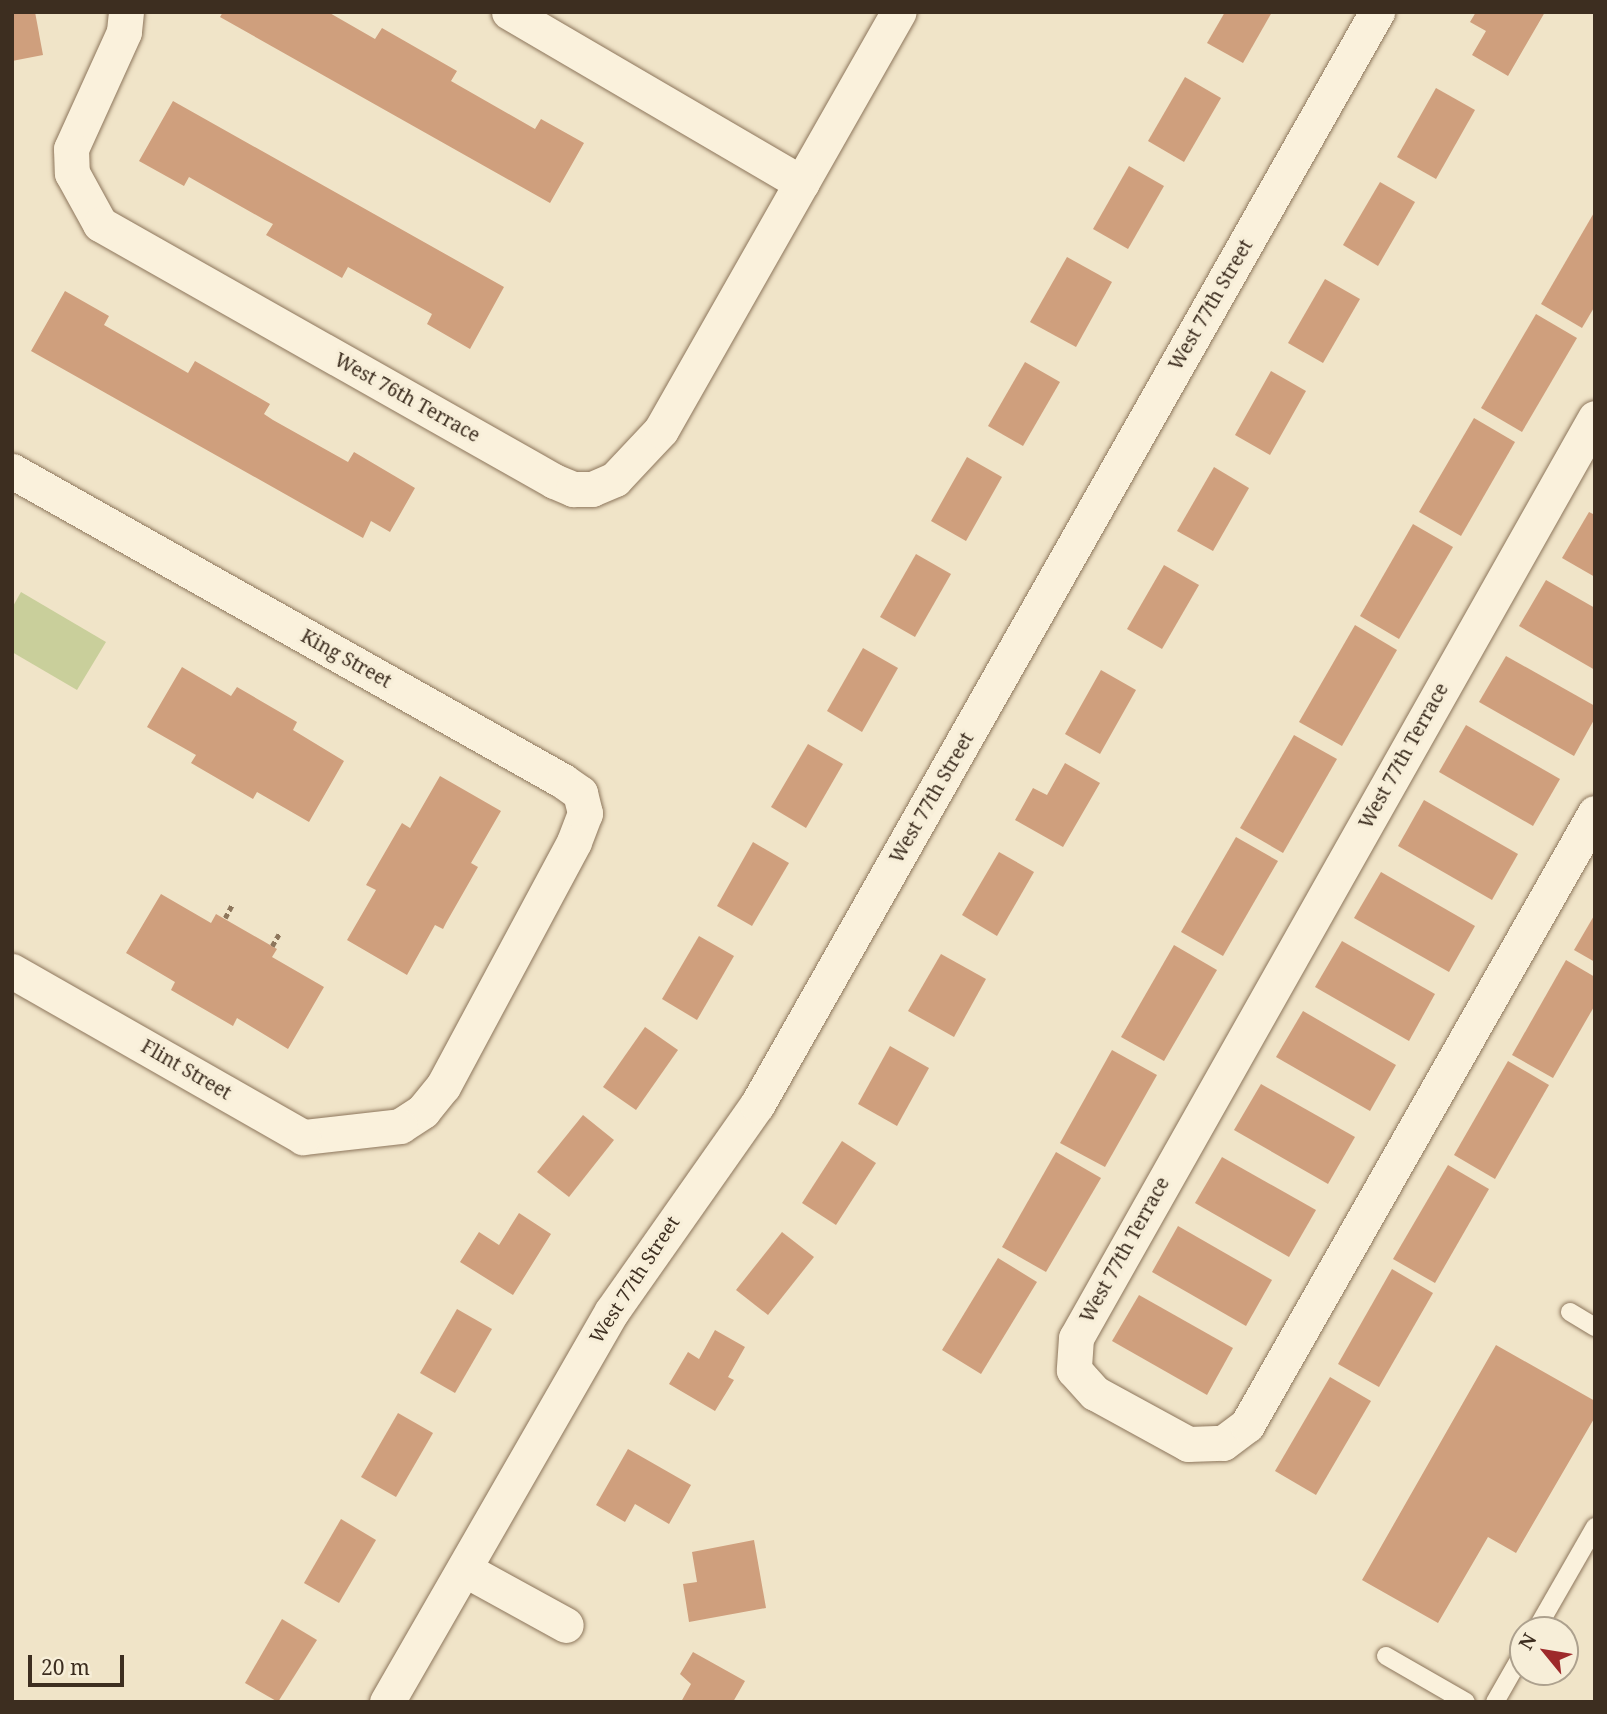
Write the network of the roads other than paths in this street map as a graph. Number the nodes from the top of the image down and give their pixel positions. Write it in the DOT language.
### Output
graph roads {
  1 [pos="126,12"];
  2 [pos="509,12"];
  3 [pos="1377,12"];
  4 [pos="899,13"];
  5 [pos="802,183"];
  6 [pos="1595,418"];
  7 [pos="12,471"];
  8 [pos="1595,813"];
  9 [pos="12,971"];
  10 [pos="368,1133"];
  11 [pos="1570,1312"];
  12 [pos="1595,1327"];
  13 [pos="1595,1527"];
  14 [pos="464,1569"];
  15 [pos="1544,1616"];
  16 [pos="566,1625"];
  17 [pos="1387,1656"];
  18 [pos="1509,1678"];
  19 [pos="387,1702"];
  20 [pos="1466,1702"];
  21 [pos="1495,1702"];
  1 -- 5 [label="street, West 76th Terrace"];
  2 -- 5 [label="street"];
  3 -- 14 [label="street, West 77th Street"];
  4 -- 5 [label="street, West 76th Terrace"];
  6 -- 8 [label="street, West 77th Terrace"];
  7 -- 10 [label="street, King Street"];
  9 -- 10 [label="street, Flint Street"];
  11 -- 12 [label="lane"];
  13 -- 15 [label="lane"];
  14 -- 16 [label="street"];
  14 -- 19 [label="street, West 77th Street"];
  17 -- 20 [label="lane"];
  18 -- 21 [label="lane"];
}
